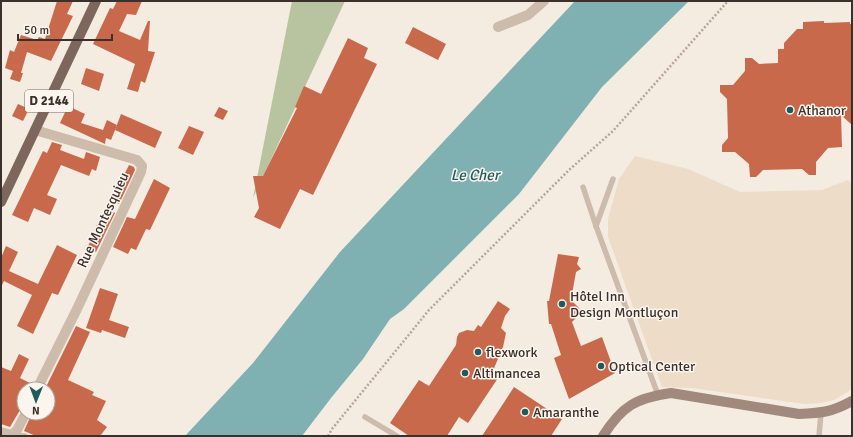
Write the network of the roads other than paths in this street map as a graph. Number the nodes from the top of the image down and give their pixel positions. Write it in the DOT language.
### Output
graph roads {
  1 [pos="96,1"];
  2 [pos="544,1"];
  3 [pos="498,27"];
  4 [pos="35,130"];
  5 [pos="614,179"];
  6 [pos="583,187"];
  7 [pos="1,202"];
  8 [pos="596,226"];
  9 [pos="42,381"];
  10 [pos="658,395"];
  11 [pos="852,401"];
  12 [pos="821,413"];
  13 [pos="365,417"];
  14 [pos="22,421"];
  15 [pos="1,432"];
  16 [pos="12,435"];
  17 [pos="24,436"];
  18 [pos="396,436"];
  19 [pos="602,436"];
  20 [pos="819,436"];
  1 -- 4 [label="main road, D 2144"];
  2 -- 3 [label="street"];
  4 -- 7 [label="main road, D 2144"];
  4 -- 9 [label="street, Rue Montesquieu"];
  5 -- 8 [label="lane"];
  6 -- 8 [label="lane"];
  8 -- 10 [label="lane"];
  10 -- 12 [label="street"];
  10 -- 19 [label="street"];
  11 -- 12 [label="street"];
  12 -- 20 [label="lane"];
  13 -- 18 [label="lane"];
  14 -- 16 [label="street"];
  15 -- 16 [label="street"];
  16 -- 17 [label="lane"];
}
